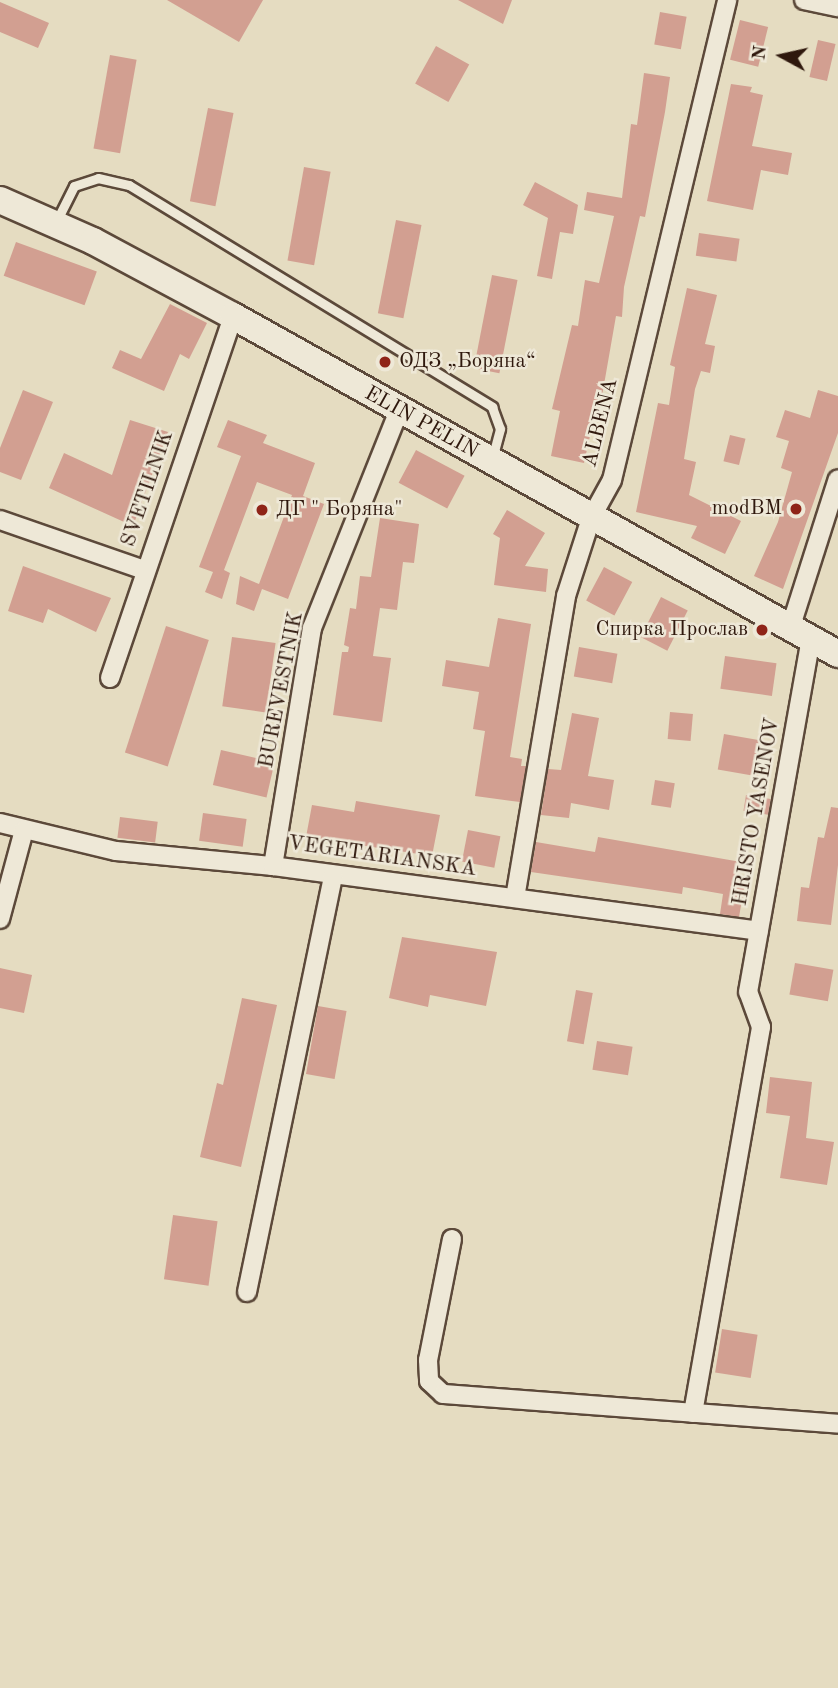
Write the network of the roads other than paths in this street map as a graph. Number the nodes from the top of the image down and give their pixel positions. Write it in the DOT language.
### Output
graph roads {
  1 [pos="727,0"];
  2 [pos="804,0"];
  3 [pos="838,7"];
  4 [pos="0,200"];
  5 [pos="55,224"];
  6 [pos="233,316"];
  7 [pos="399,411"];
  8 [pos="491,462"];
  9 [pos="838,479"];
  10 [pos="591,518"];
  11 [pos="0,520"];
  12 [pos="144,570"];
  13 [pos="800,635"];
  14 [pos="838,654"];
  15 [pos="110,678"];
  16 [pos="0,823"];
  17 [pos="24,830"];
  18 [pos="274,866"];
  19 [pos="333,875"];
  20 [pos="515,898"];
  21 [pos="0,919"];
  22 [pos="759,931"];
  23 [pos="452,1239"];
  24 [pos="247,1292"];
  25 [pos="693,1413"];
  26 [pos="838,1424"];
  1 -- 10 [label="street, ALBENA"];
  2 -- 3 [label="street"];
  4 -- 5 [label="street, ELIN PELIN"];
  5 -- 6 [label="street, ELIN PELIN"];
  5 -- 8 [label="lane"];
  6 -- 7 [label="street, ELIN PELIN"];
  6 -- 12 [label="street, SVETILNIK"];
  7 -- 8 [label="street, ELIN PELIN"];
  7 -- 18 [label="street, BUREVESTNIK"];
  8 -- 10 [label="street, ELIN PELIN"];
  9 -- 13 [label="street, HRISTO YASENOV"];
  10 -- 13 [label="street, ELIN PELIN"];
  10 -- 20 [label="street, ALBENA"];
  11 -- 12 [label="street"];
  12 -- 15 [label="street, SVETILNIK"];
  13 -- 14 [label="street, ELIN PELIN"];
  13 -- 22 [label="street, HRISTO YASENOV"];
  16 -- 17 [label="street, VEGETARIANSKA"];
  17 -- 18 [label="street, VEGETARIANSKA"];
  17 -- 21 [label="street"];
  18 -- 19 [label="street, VEGETARIANSKA"];
  19 -- 20 [label="street, VEGETARIANSKA"];
  19 -- 24 [label="street"];
  20 -- 22 [label="street, VEGETARIANSKA"];
  22 -- 25 [label="street, HRISTO YASENOV"];
  23 -- 25 [label="street"];
  25 -- 26 [label="street"];
}
